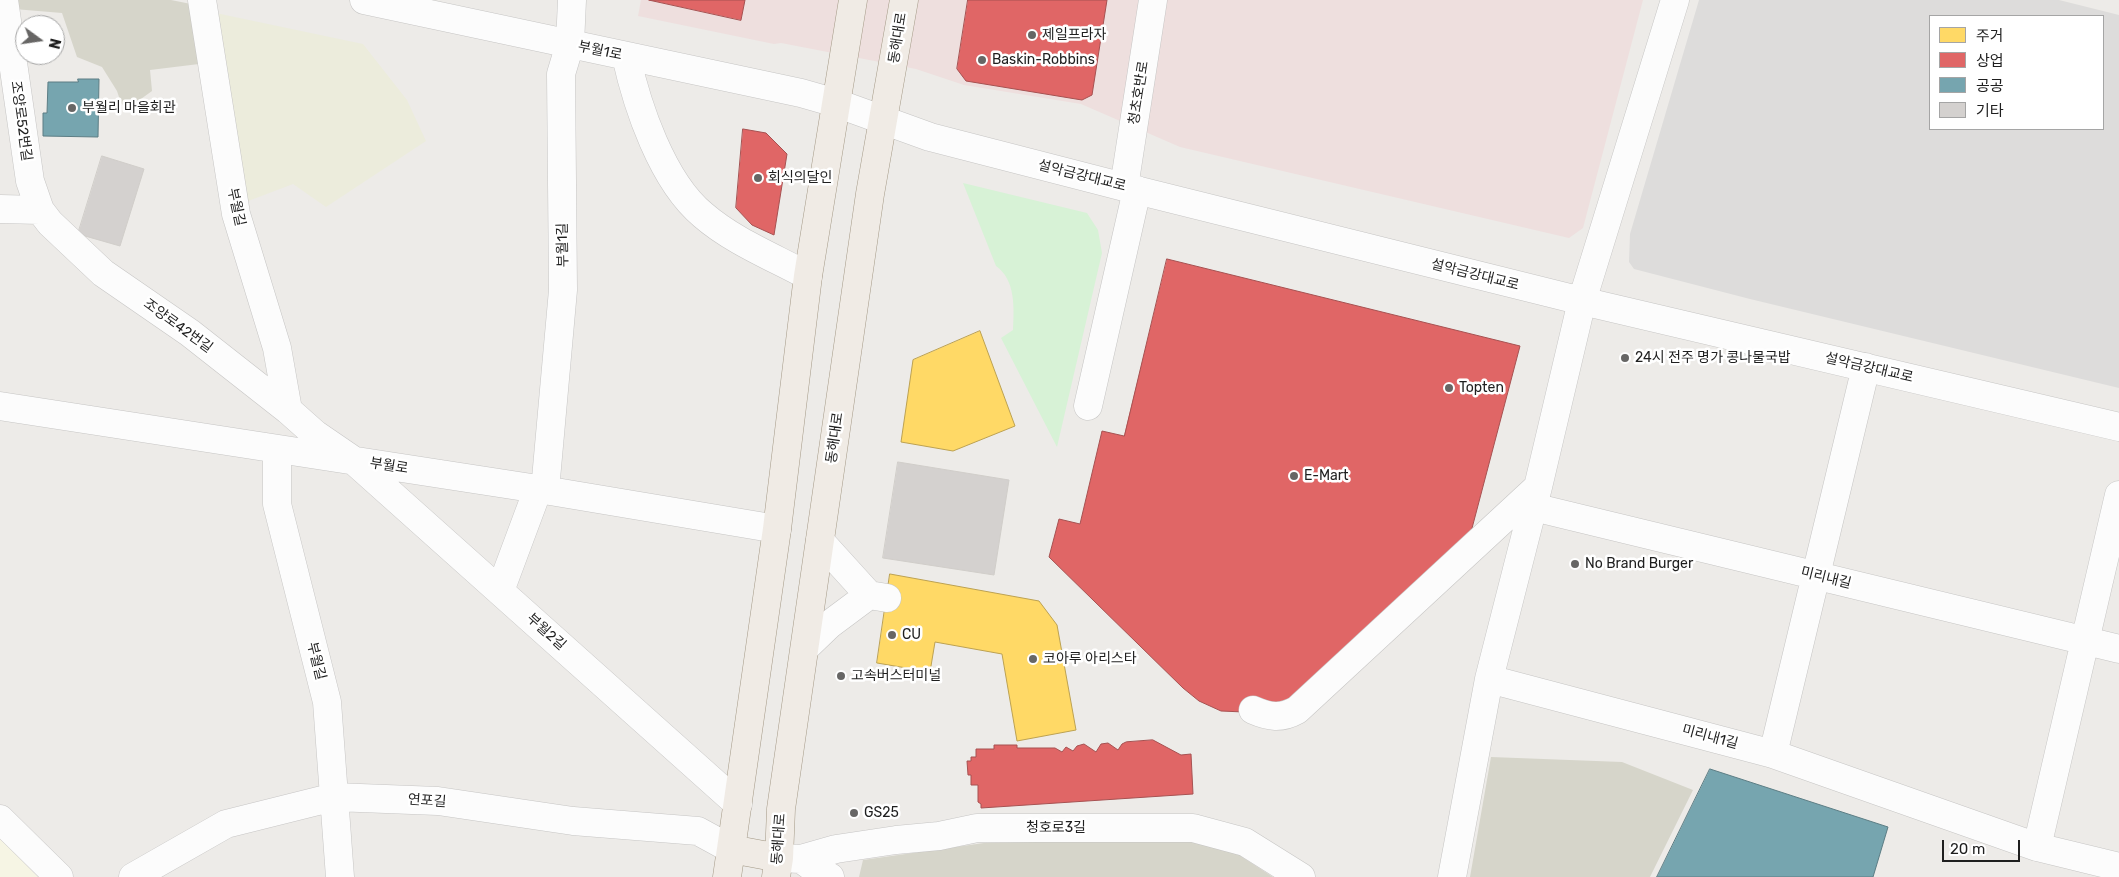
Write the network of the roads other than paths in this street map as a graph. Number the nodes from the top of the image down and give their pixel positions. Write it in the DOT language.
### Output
graph roads {
  1 [pos="4,0"];
  2 [pos="202,0"];
  3 [pos="364,0"];
  4 [pos="572,0"];
  5 [pos="853,0"];
  6 [pos="904,0"];
  7 [pos="1153,0"];
  8 [pos="1675,0"];
  9 [pos="570,44"];
  10 [pos="626,56"];
  11 [pos="836,103"];
  12 [pos="884,120"];
  13 [pos="1130,188"];
  14 [pos="0,209"];
  15 [pos="40,210"];
  16 [pos="808,276"];
  17 [pos="1582,301"];
  18 [pos="1866,367"];
  19 [pos="0,406"];
  20 [pos="1088,406"];
  21 [pos="288,410"];
  22 [pos="2119,427"];
  23 [pos="277,449"];
  24 [pos="1544,459"];
  25 [pos="354,460"];
  26 [pos="542,489"];
  27 [pos="2119,495"];
  28 [pos="1536,497"];
  29 [pos="1473,524"];
  30 [pos="777,529"];
  31 [pos="820,541"];
  32 [pos="1817,576"];
  33 [pos="500,591"];
  34 [pos="2085,642"];
  35 [pos="805,648"];
  36 [pos="2119,649"];
  37 [pos="1489,679"];
  38 [pos="1253,710"];
  39 [pos="1773,754"];
  40 [pos="334,797"];
  41 [pos="738,804"];
  42 [pos="0,819"];
  43 [pos="2037,847"];
  44 [pos="731,849"];
  45 [pos="786,865"];
  46 [pos="2119,866"];
  47 [pos="59,877"];
  48 [pos="133,877"];
  49 [pos="340,877"];
  50 [pos="727,877"];
  51 [pos="830,877"];
  52 [pos="1302,877"];
  53 [pos="1452,877"];
  1 -- 15 [label="street, 조양로52번길"];
  2 -- 21 [label="street, 부월길"];
  3 -- 9 [label="street, 부월1로"];
  4 -- 9 [label="street, 부월1길"];
  5 -- 11 [label="main road"];
  6 -- 12 [label="main road, 동해대로"];
  7 -- 13 [label="street, 청초호반로"];
  8 -- 17 [label="street"];
  9 -- 10 [label="street, 부월1로"];
  9 -- 26 [label="street, 부월1길"];
  10 -- 11 [label="street, 부월1로"];
  10 -- 16 [label="street"];
  11 -- 12 [label="street, 설악금강대교로"];
  11 -- 16 [label="main road"];
  12 -- 13 [label="street, 설악금강대교로"];
  12 -- 31 [label="main road, 동해대로"];
  13 -- 17 [label="street, 설악금강대교로"];
  13 -- 20 [label="street, 청초호반로"];
  14 -- 15 [label="street"];
  15 -- 21 [label="street, 조양로42번길"];
  16 -- 30 [label="main road"];
  17 -- 18 [label="street, 설악금강대교로"];
  17 -- 24 [label="street"];
  18 -- 22 [label="street, 설악금강대교로"];
  18 -- 32 [label="street"];
  19 -- 23 [label="street, 부월로"];
  21 -- 25 [label="street, 조양로42번길"];
  23 -- 25 [label="street, 부월로"];
  23 -- 40 [label="street, 부월길"];
  24 -- 28 [label="street"];
  24 -- 29 [label="street"];
  25 -- 26 [label="street, 부월로"];
  25 -- 33 [label="street, 부월2길"];
  26 -- 30 [label="street, 부월로"];
  26 -- 33 [label="street, 부월1길"];
  27 -- 34 [label="street"];
  28 -- 32 [label="street, 미리내길"];
  28 -- 37 [label="street"];
  28 -- 38 [label="street"];
  30 -- 41 [label="main road"];
  31 -- 35 [label="main road, 동해대로"];
  31 -- 35 [label="street"];
  32 -- 34 [label="street, 미리내길"];
  32 -- 39 [label="street"];
  33 -- 41 [label="street, 부월2길"];
  34 -- 36 [label="street, 미리내길"];
  34 -- 43 [label="street"];
  35 -- 45 [label="main road, 동해대로"];
  37 -- 39 [label="street, 미리내1길"];
  37 -- 53 [label="street"];
  39 -- 43 [label="street, 미리내1길"];
  40 -- 44 [label="street, 연포길"];
  40 -- 48 [label="street, 연포길"];
  40 -- 49 [label="street, 부월길"];
  41 -- 44 [label="main road"];
  42 -- 47 [label="street"];
  43 -- 46 [label="street, 미리내1길"];
  44 -- 45 [label="main road"];
  44 -- 50 [label="main road"];
  45 -- 51 [label="street"];
  45 -- 52 [label="street, 청호로3길"];
}
